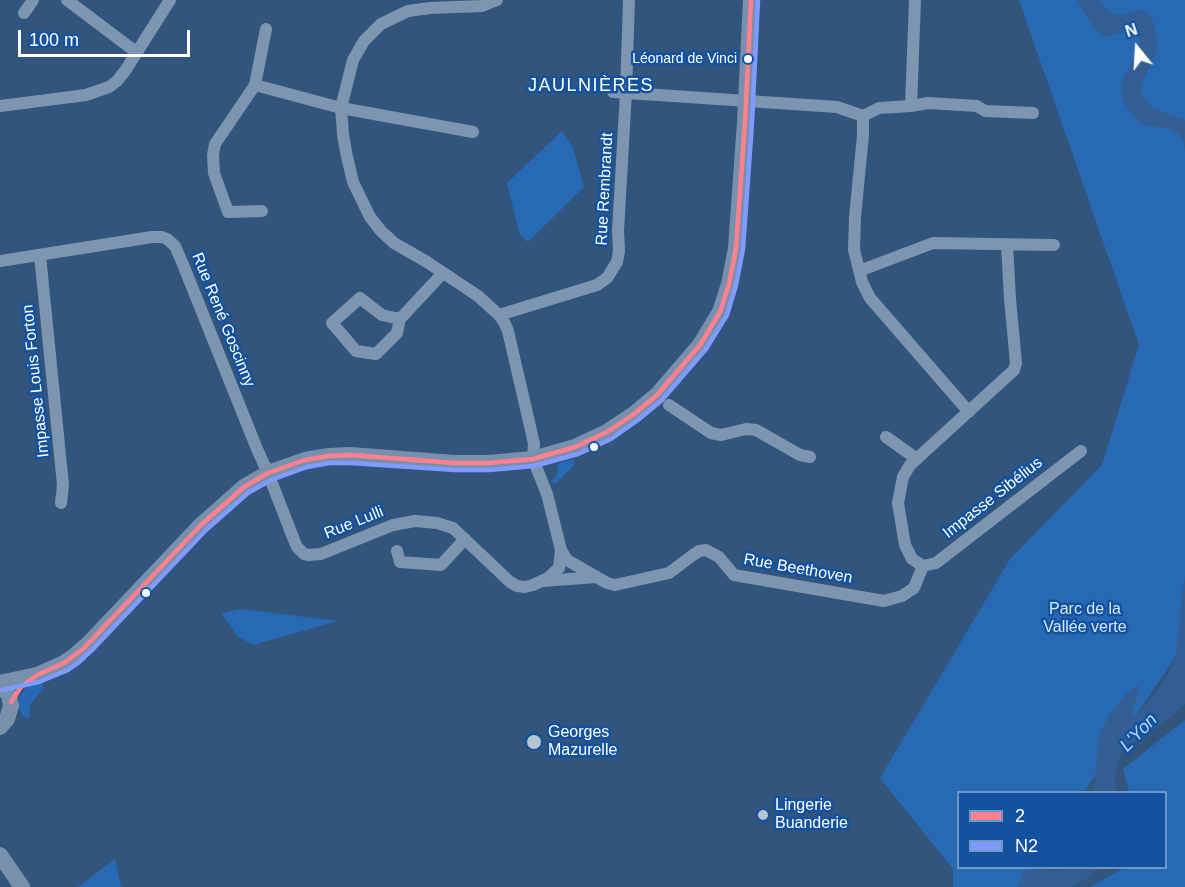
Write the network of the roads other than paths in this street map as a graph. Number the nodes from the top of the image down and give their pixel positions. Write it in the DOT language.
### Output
graph roads {
  1 [pos="33,0"];
  2 [pos="67,0"];
  3 [pos="170,0"];
  4 [pos="497,0"];
  5 [pos="629,0"];
  6 [pos="751,0"];
  7 [pos="915,0"];
  8 [pos="24,14"];
  9 [pos="266,29"];
  10 [pos="136,52"];
  11 [pos="255,86"];
  12 [pos="620,92"];
  13 [pos="746,101"];
  14 [pos="0,106"];
  15 [pos="911,106"];
  16 [pos="341,108"];
  17 [pos="1033,113"];
  18 [pos="863,116"];
  19 [pos="473,132"];
  20 [pos="262,211"];
  21 [pos="1007,244"];
  22 [pos="1054,245"];
  23 [pos="40,255"];
  24 [pos="0,261"];
  25 [pos="859,272"];
  26 [pos="443,273"];
  27 [pos="499,315"];
  28 [pos="400,319"];
  29 [pos="669,405"];
  30 [pos="969,412"];
  31 [pos="886,437"];
  32 [pos="1081,451"];
  33 [pos="810,457"];
  34 [pos="533,459"];
  35 [pos="917,459"];
  36 [pos="268,473"];
  37 [pos="61,503"];
  38 [pos="465,539"];
  39 [pos="561,550"];
  40 [pos="397,551"];
  41 [pos="923,566"];
  42 [pos="597,577"];
  43 [pos="542,581"];
  44 [pos="37,675"];
  45 [pos="0,684"];
  46 [pos="11,702"];
  47 [pos="0,727"];
  48 [pos="0,855"];
  49 [pos="22,887"];
  1 -- 8 [label="street"];
  2 -- 10 [label="street"];
  3 -- 10 [label="street"];
  4 -- 16 [label="street"];
  5 -- 12 [label="street, Rue Rembrandt"];
  6 -- 13 [label="street"];
  7 -- 15 [label="street"];
  9 -- 11 [label="street"];
  10 -- 14 [label="street"];
  11 -- 16 [label="street"];
  11 -- 20 [label="street"];
  12 -- 13 [label="street"];
  12 -- 27 [label="street, Rue Rembrandt"];
  13 -- 18 [label="street"];
  13 -- 34 [label="street"];
  15 -- 17 [label="street"];
  15 -- 18 [label="street"];
  16 -- 19 [label="street"];
  16 -- 26 [label="street"];
  18 -- 25 [label="street"];
  21 -- 22 [label="street"];
  21 -- 25 [label="street"];
  21 -- 30 [label="street"];
  23 -- 24 [label="street, Rue René Goscinny"];
  23 -- 36 [label="street, Rue René Goscinny"];
  23 -- 37 [label="street, Impasse Louis Forton"];
  25 -- 30 [label="street"];
  26 -- 27 [label="street"];
  26 -- 28 [label="street"];
  27 -- 34 [label="street"];
  28 -- 28 [label="street"];
  29 -- 33 [label="street"];
  30 -- 35 [label="street"];
  31 -- 35 [label="street"];
  32 -- 41 [label="street, Impasse Sibélius"];
  34 -- 36 [label="street"];
  34 -- 39 [label="street"];
  35 -- 41 [label="street"];
  36 -- 38 [label="street, Rue Lulli"];
  36 -- 44 [label="street"];
  38 -- 40 [label="street"];
  38 -- 43 [label="street, Rue Lulli"];
  39 -- 42 [label="street, Rue Beethoven"];
  39 -- 43 [label="street"];
  41 -- 42 [label="street, Rue Beethoven"];
  42 -- 43 [label="street"];
  44 -- 45 [label="street"];
  44 -- 46 [label="street"];
  45 -- 46 [label="street"];
  46 -- 47 [label="street"];
  48 -- 49 [label="street"];
}
